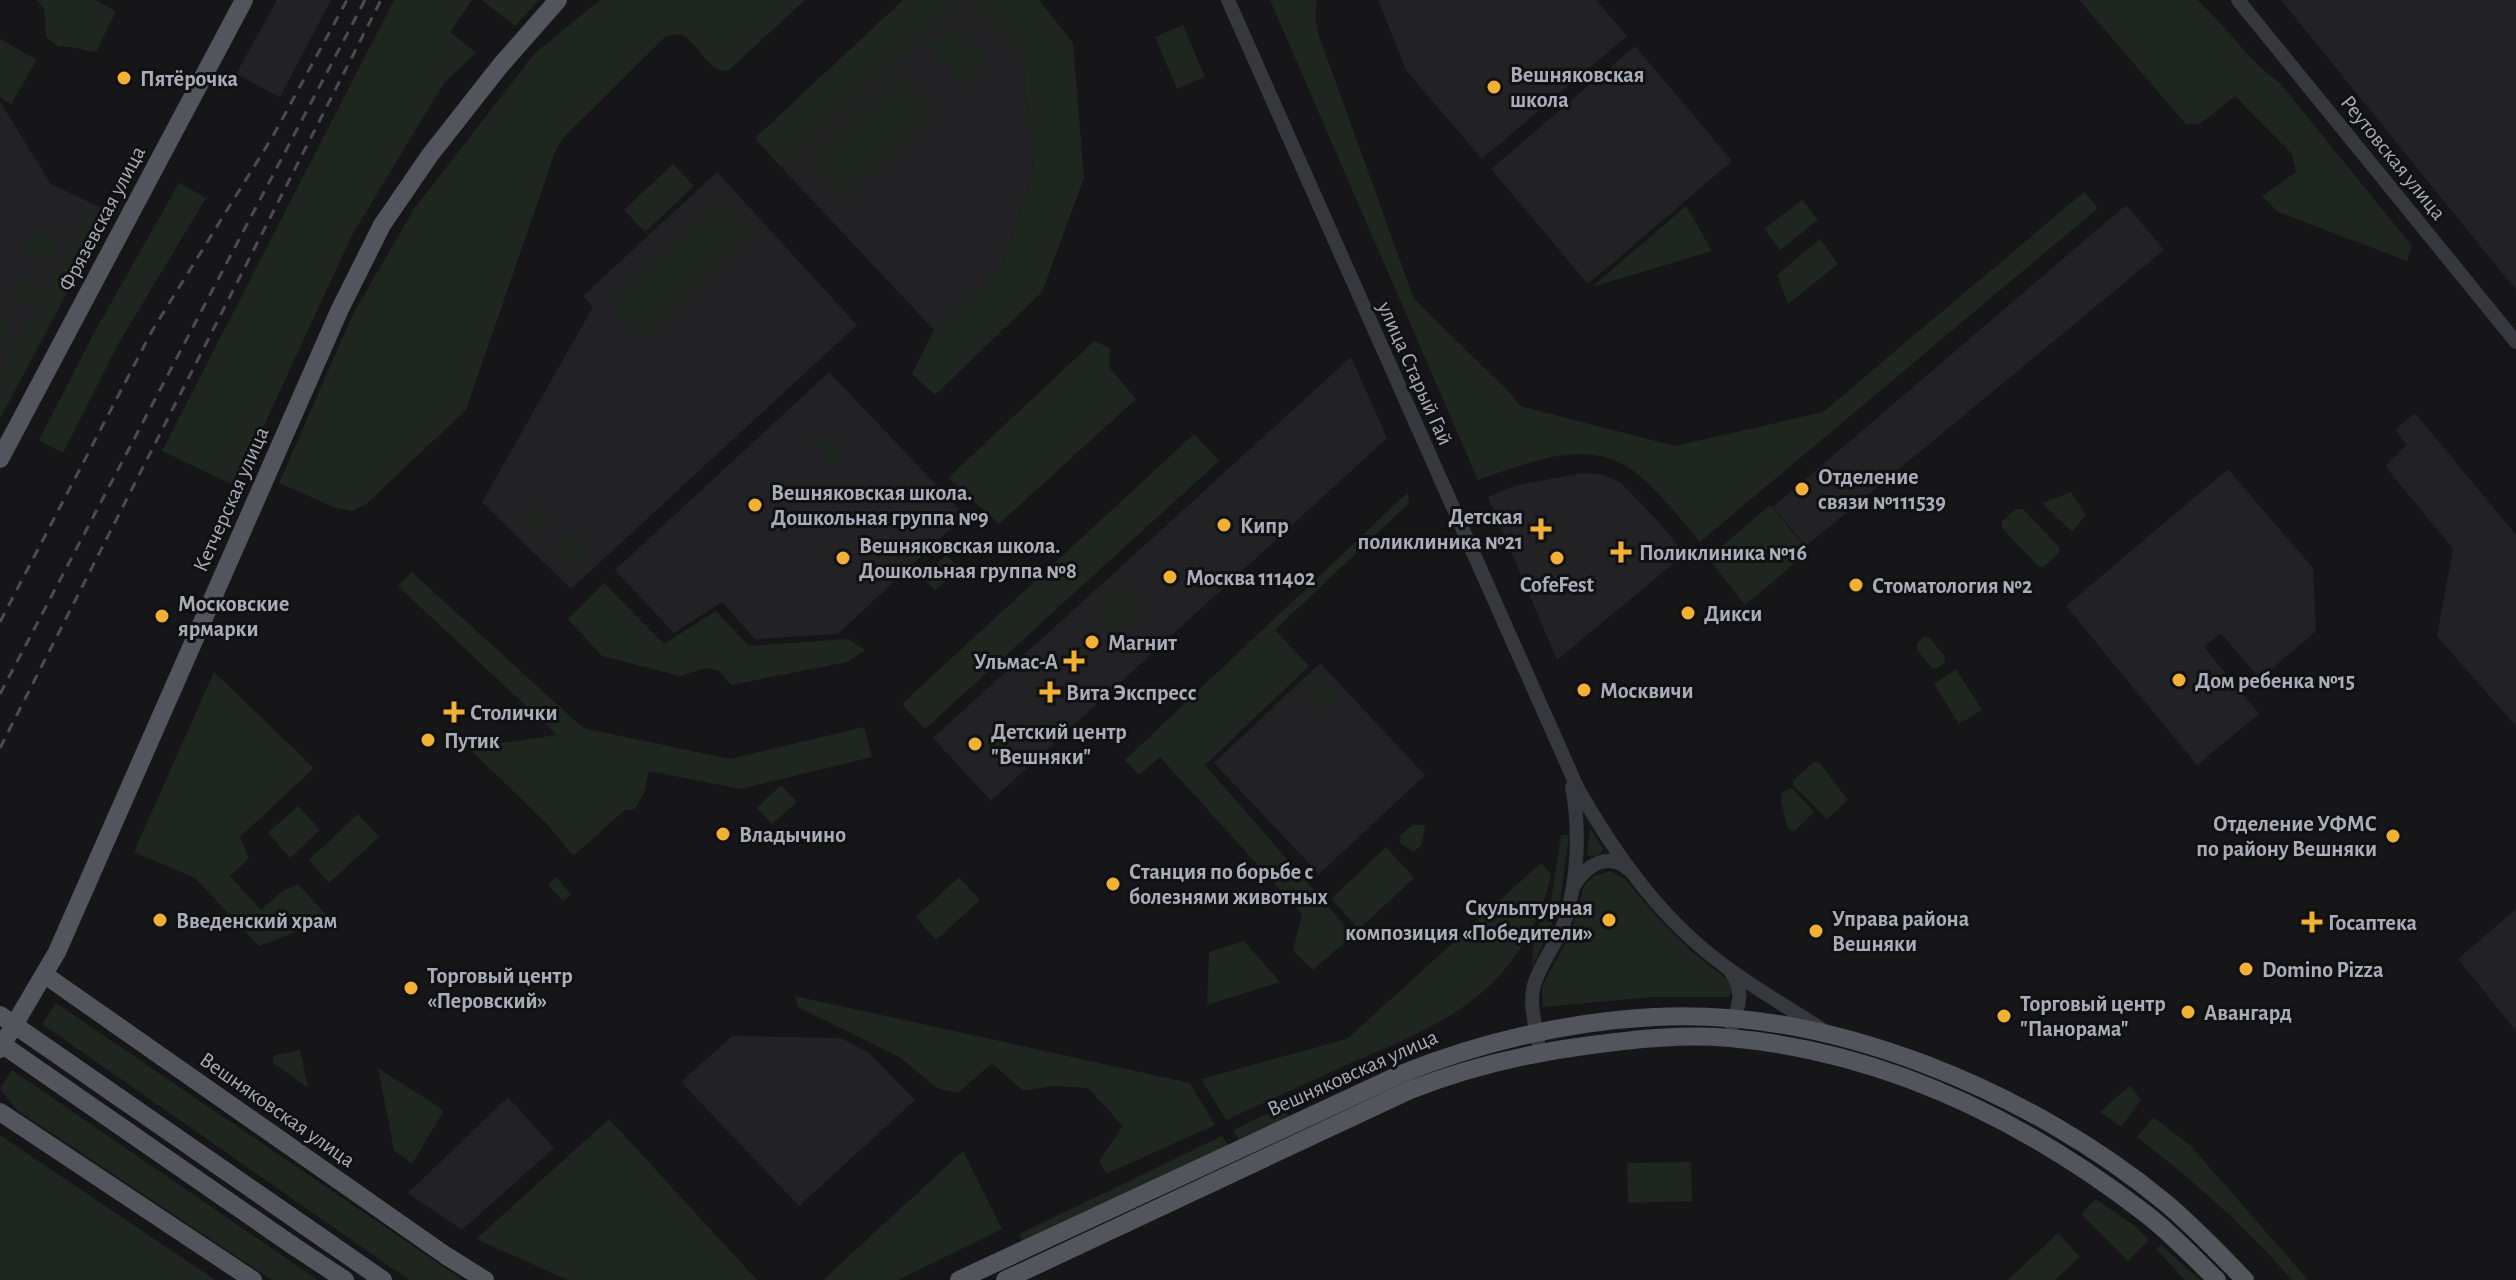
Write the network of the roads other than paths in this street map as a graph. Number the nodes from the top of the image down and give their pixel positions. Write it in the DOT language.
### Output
graph roads {
  1 [pos="244,0"];
  2 [pos="558,0"];
  3 [pos="1228,0"];
  4 [pos="2238,0"];
  5 [pos="2516,342"];
  6 [pos="0,459"];
  7 [pos="1566,763"];
  8 [pos="1632,873"];
  9 [pos="1571,894"];
  10 [pos="1728,968"];
  11 [pos="45,975"];
  12 [pos="0,1015"];
  13 [pos="1734,1019"];
  14 [pos="1537,1033"];
  15 [pos="1833,1037"];
  16 [pos="1728,1038"];
  17 [pos="0,1043"];
  18 [pos="0,1049"];
  19 [pos="1541,1053"];
  20 [pos="1322,1111"];
  21 [pos="0,1112"];
  22 [pos="1330,1128"];
  23 [pos="478,1277"];
  24 [pos="253,1280"];
  25 [pos="345,1280"];
  26 [pos="383,1280"];
  27 [pos="959,1280"];
  28 [pos="1005,1280"];
  29 [pos="2217,1280"];
  30 [pos="2245,1280"];
  1 -- 6 [label="main road, Фрязевская улица"];
  2 -- 11 [label="main road, Кетчерская улица"];
  3 -- 7 [label="street, улица Старый Гай"];
  4 -- 5 [label="street, Реутовская улица"];
  7 -- 8 [label="street, улица Старый Гай"];
  7 -- 9 [label="street, улица Старый Гай"];
  8 -- 9 [label="street, улица Старый Гай"];
  8 -- 10 [label="street, улица Старый Гай"];
  9 -- 14 [label="street, улица Старый Гай"];
  10 -- 13 [label="street"];
  10 -- 15 [label="street, улица Старый Гай"];
  11 -- 18 [label="main road, Кетчерская улица"];
  11 -- 23 [label="main road, Вешняковская улица"];
  12 -- 26 [label="main road, bridge"];
  13 -- 14 [label="main road, Вешняковская улица"];
  13 -- 15 [label="main road, Вешняковская улица"];
  13 -- 16 [label="street"];
  14 -- 19 [label="street, улица Старый Гай"];
  14 -- 20 [label="main road, Вешняковская улица"];
  15 -- 30 [label="main road, Вешняковская улица"];
  16 -- 19 [label="main road, Вешняковская улица"];
  16 -- 29 [label="main road, Вешняковская улица"];
  17 -- 25 [label="main road, bridge"];
  19 -- 22 [label="main road, Вешняковская улица"];
  20 -- 22 [label="street"];
  20 -- 27 [label="main road, Вешняковская улица"];
  21 -- 24 [label="main road"];
  22 -- 28 [label="main road, Вешняковская улица"];
}
